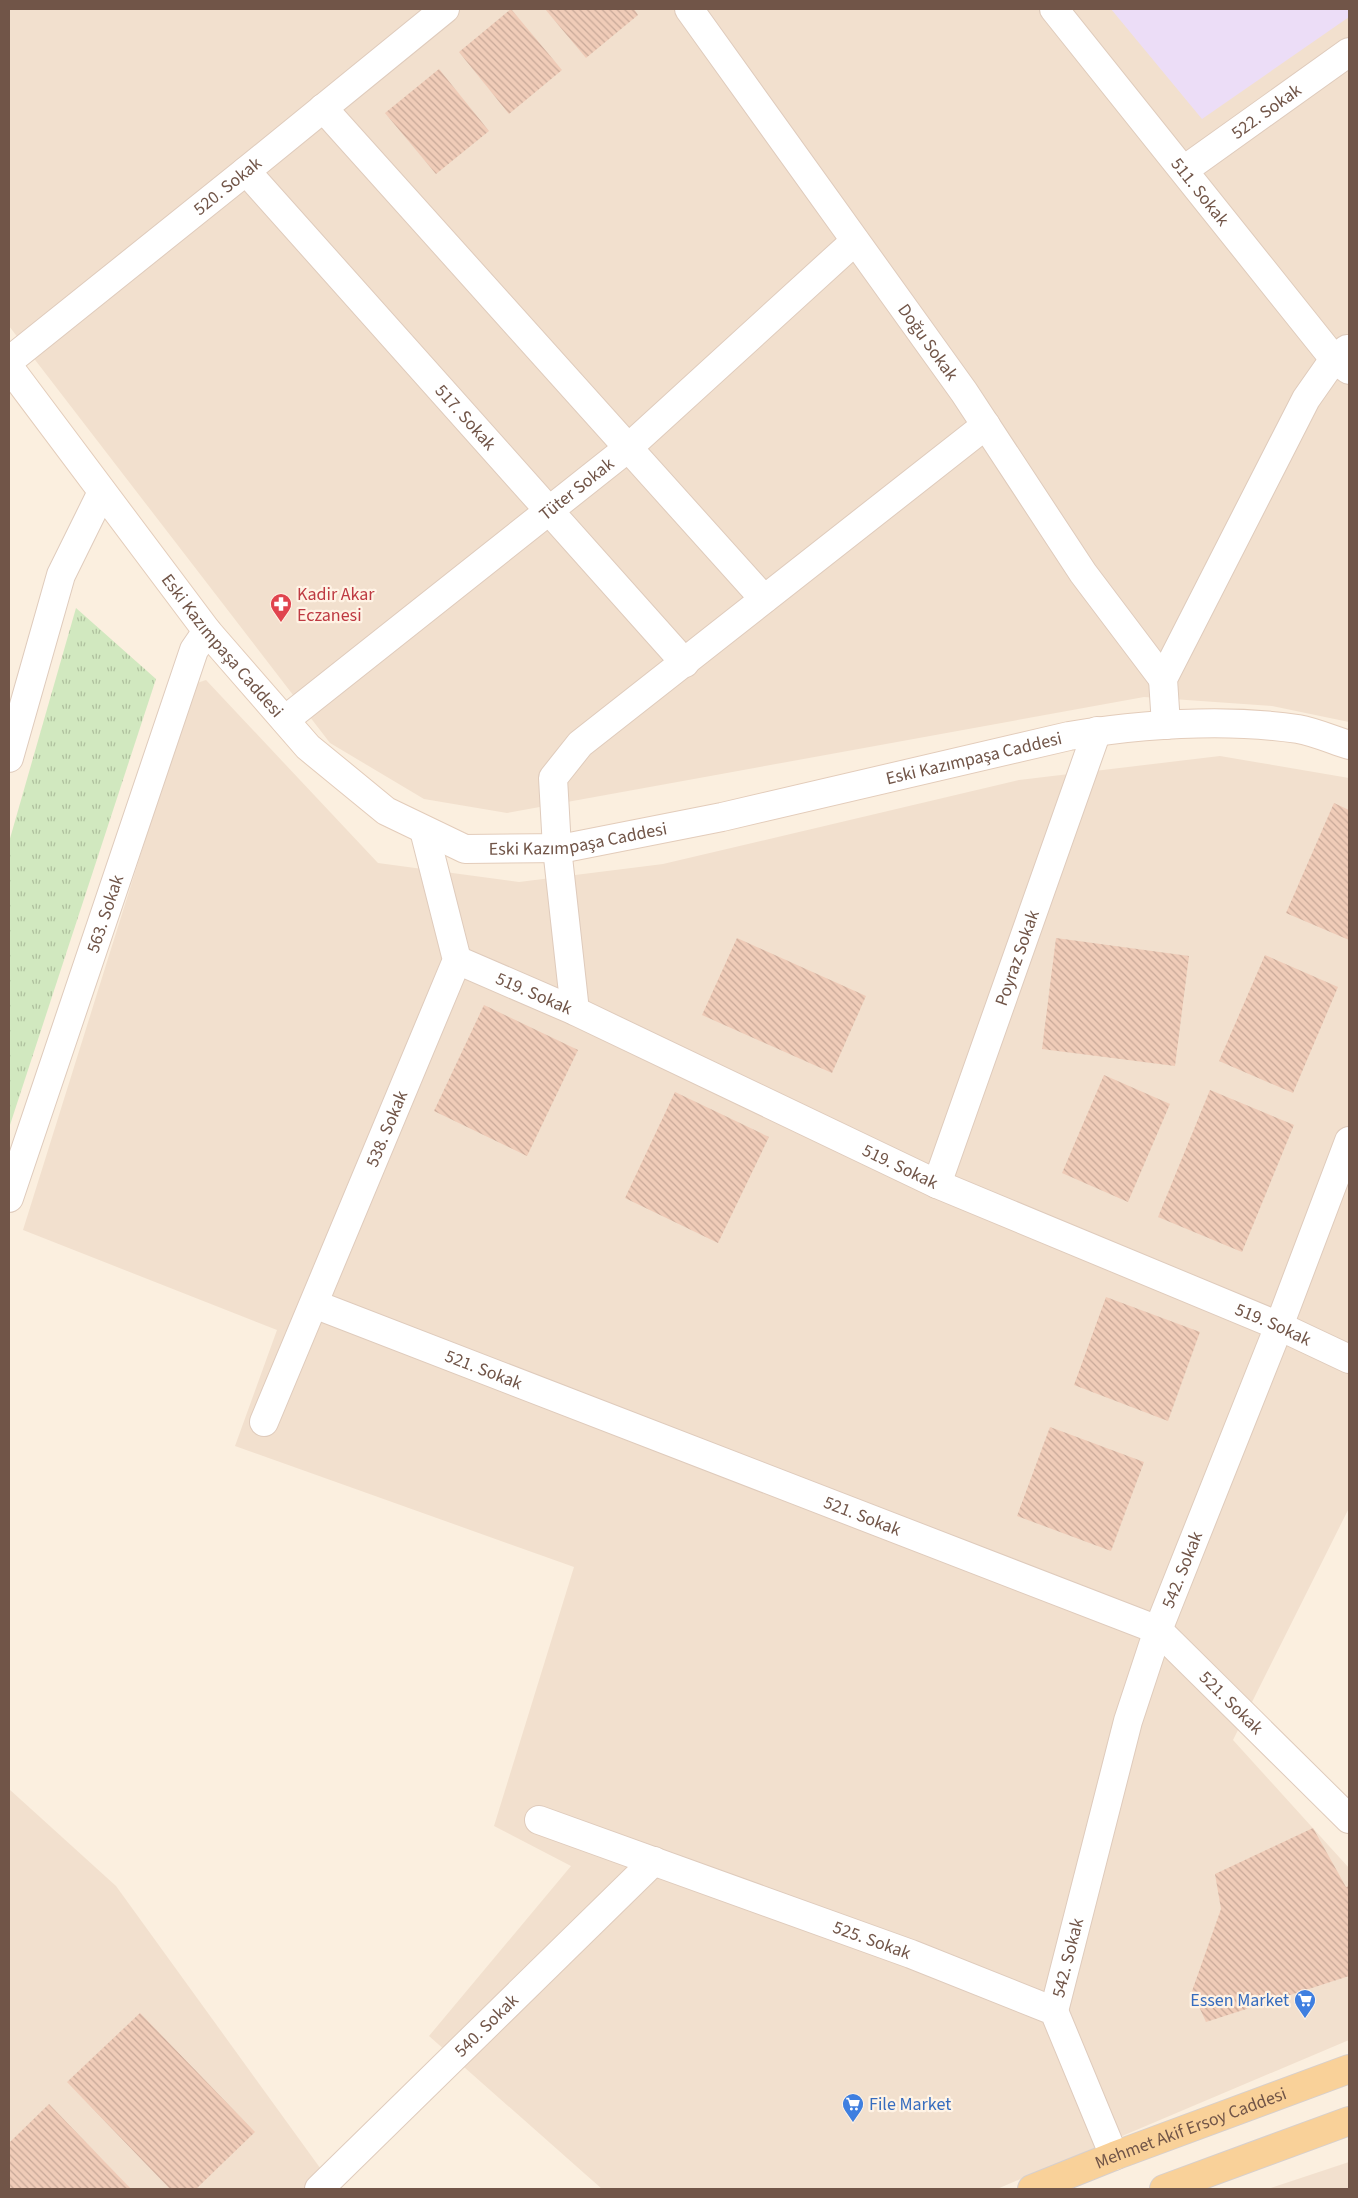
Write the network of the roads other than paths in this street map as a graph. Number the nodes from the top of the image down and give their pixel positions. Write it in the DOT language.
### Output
graph roads {
  1 [pos="445,9"];
  2 [pos="689,9"];
  3 [pos="1054,9"];
  4 [pos="1349,52"];
  5 [pos="323,108"];
  6 [pos="1184,170"];
  7 [pos="246,171"];
  8 [pos="855,241"];
  9 [pos="1344,359"];
  10 [pos="9,361"];
  11 [pos="9,367"];
  12 [pos="986,424"];
  13 [pos="628,448"];
  14 [pos="102,492"];
  15 [pos="548,510"];
  16 [pos="764,600"];
  17 [pos="207,632"];
  18 [pos="684,663"];
  19 [pos="1163,679"];
  20 [pos="286,720"];
  21 [pos="1166,725"];
  22 [pos="1097,731"];
  23 [pos="1349,745"];
  24 [pos="9,758"];
  25 [pos="424,830"];
  26 [pos="557,848"];
  27 [pos="457,960"];
  28 [pos="575,1011"];
  29 [pos="1349,1141"];
  30 [pos="937,1184"];
  31 [pos="9,1198"];
  32 [pos="314,1304"];
  33 [pos="1279,1326"];
  34 [pos="1349,1359"];
  35 [pos="264,1422"];
  36 [pos="1158,1630"];
  37 [pos="1349,1819"];
  38 [pos="540,1820"];
  39 [pos="654,1861"];
  40 [pos="1054,2011"];
  41 [pos="1349,2069"];
  42 [pos="1349,2121"];
  43 [pos="1114,2156"];
  44 [pos="319,2189"];
  45 [pos="1032,2189"];
  46 [pos="1164,2189"];
  1 -- 5 [label="street, 520. Sokak"];
  2 -- 8 [label="street, Doğu Sokak"];
  3 -- 6 [label="street, 511. Sokak"];
  4 -- 6 [label="street, 522. Sokak"];
  5 -- 7 [label="street, 520. Sokak"];
  5 -- 13 [label="street"];
  6 -- 9 [label="street, 511. Sokak"];
  7 -- 10 [label="street, 520. Sokak"];
  7 -- 15 [label="street, 517. Sokak"];
  8 -- 12 [label="street, Doğu Sokak"];
  8 -- 13 [label="street, Tüter Sokak"];
  9 -- 19 [label="street"];
  11 -- 14 [label="street, Eski Kazımpaşa Caddesi"];
  12 -- 16 [label="street"];
  12 -- 19 [label="street, Doğu Sokak"];
  13 -- 15 [label="street, Tüter Sokak"];
  13 -- 16 [label="street"];
  14 -- 17 [label="street, Eski Kazımpaşa Caddesi"];
  14 -- 24 [label="street"];
  15 -- 18 [label="street, 517. Sokak"];
  15 -- 20 [label="street, Tüter Sokak"];
  16 -- 18 [label="street"];
  17 -- 20 [label="street, Eski Kazımpaşa Caddesi"];
  17 -- 31 [label="street, 563. Sokak"];
  18 -- 26 [label="street"];
  19 -- 21 [label="street"];
  20 -- 25 [label="street, Eski Kazımpaşa Caddesi"];
  21 -- 22 [label="street, Eski Kazımpaşa Caddesi"];
  21 -- 23 [label="street, Eski Kazımpaşa Caddesi"];
  22 -- 26 [label="street, Eski Kazımpaşa Caddesi"];
  22 -- 30 [label="street, Poyraz Sokak"];
  25 -- 26 [label="street, Eski Kazımpaşa Caddesi"];
  25 -- 27 [label="street"];
  26 -- 28 [label="street"];
  27 -- 28 [label="street, 519. Sokak"];
  27 -- 32 [label="street, 538. Sokak"];
  28 -- 30 [label="street, 519. Sokak"];
  29 -- 33 [label="street, 542. Sokak"];
  30 -- 33 [label="street, 519. Sokak"];
  32 -- 35 [label="street, 538. Sokak"];
  32 -- 36 [label="street, 521. Sokak"];
  33 -- 34 [label="street, 519. Sokak"];
  33 -- 36 [label="street, 542. Sokak"];
  36 -- 37 [label="street, 521. Sokak"];
  36 -- 40 [label="street, 542. Sokak"];
  38 -- 39 [label="street, 525. Sokak"];
  39 -- 40 [label="street, 525. Sokak"];
  39 -- 44 [label="street, 540. Sokak"];
  40 -- 43 [label="street"];
  41 -- 43 [label="main road, Mehmet Akif Ersoy Caddesi"];
  42 -- 46 [label="main road"];
  43 -- 45 [label="main road, Mehmet Akif Ersoy Caddesi"];
}
